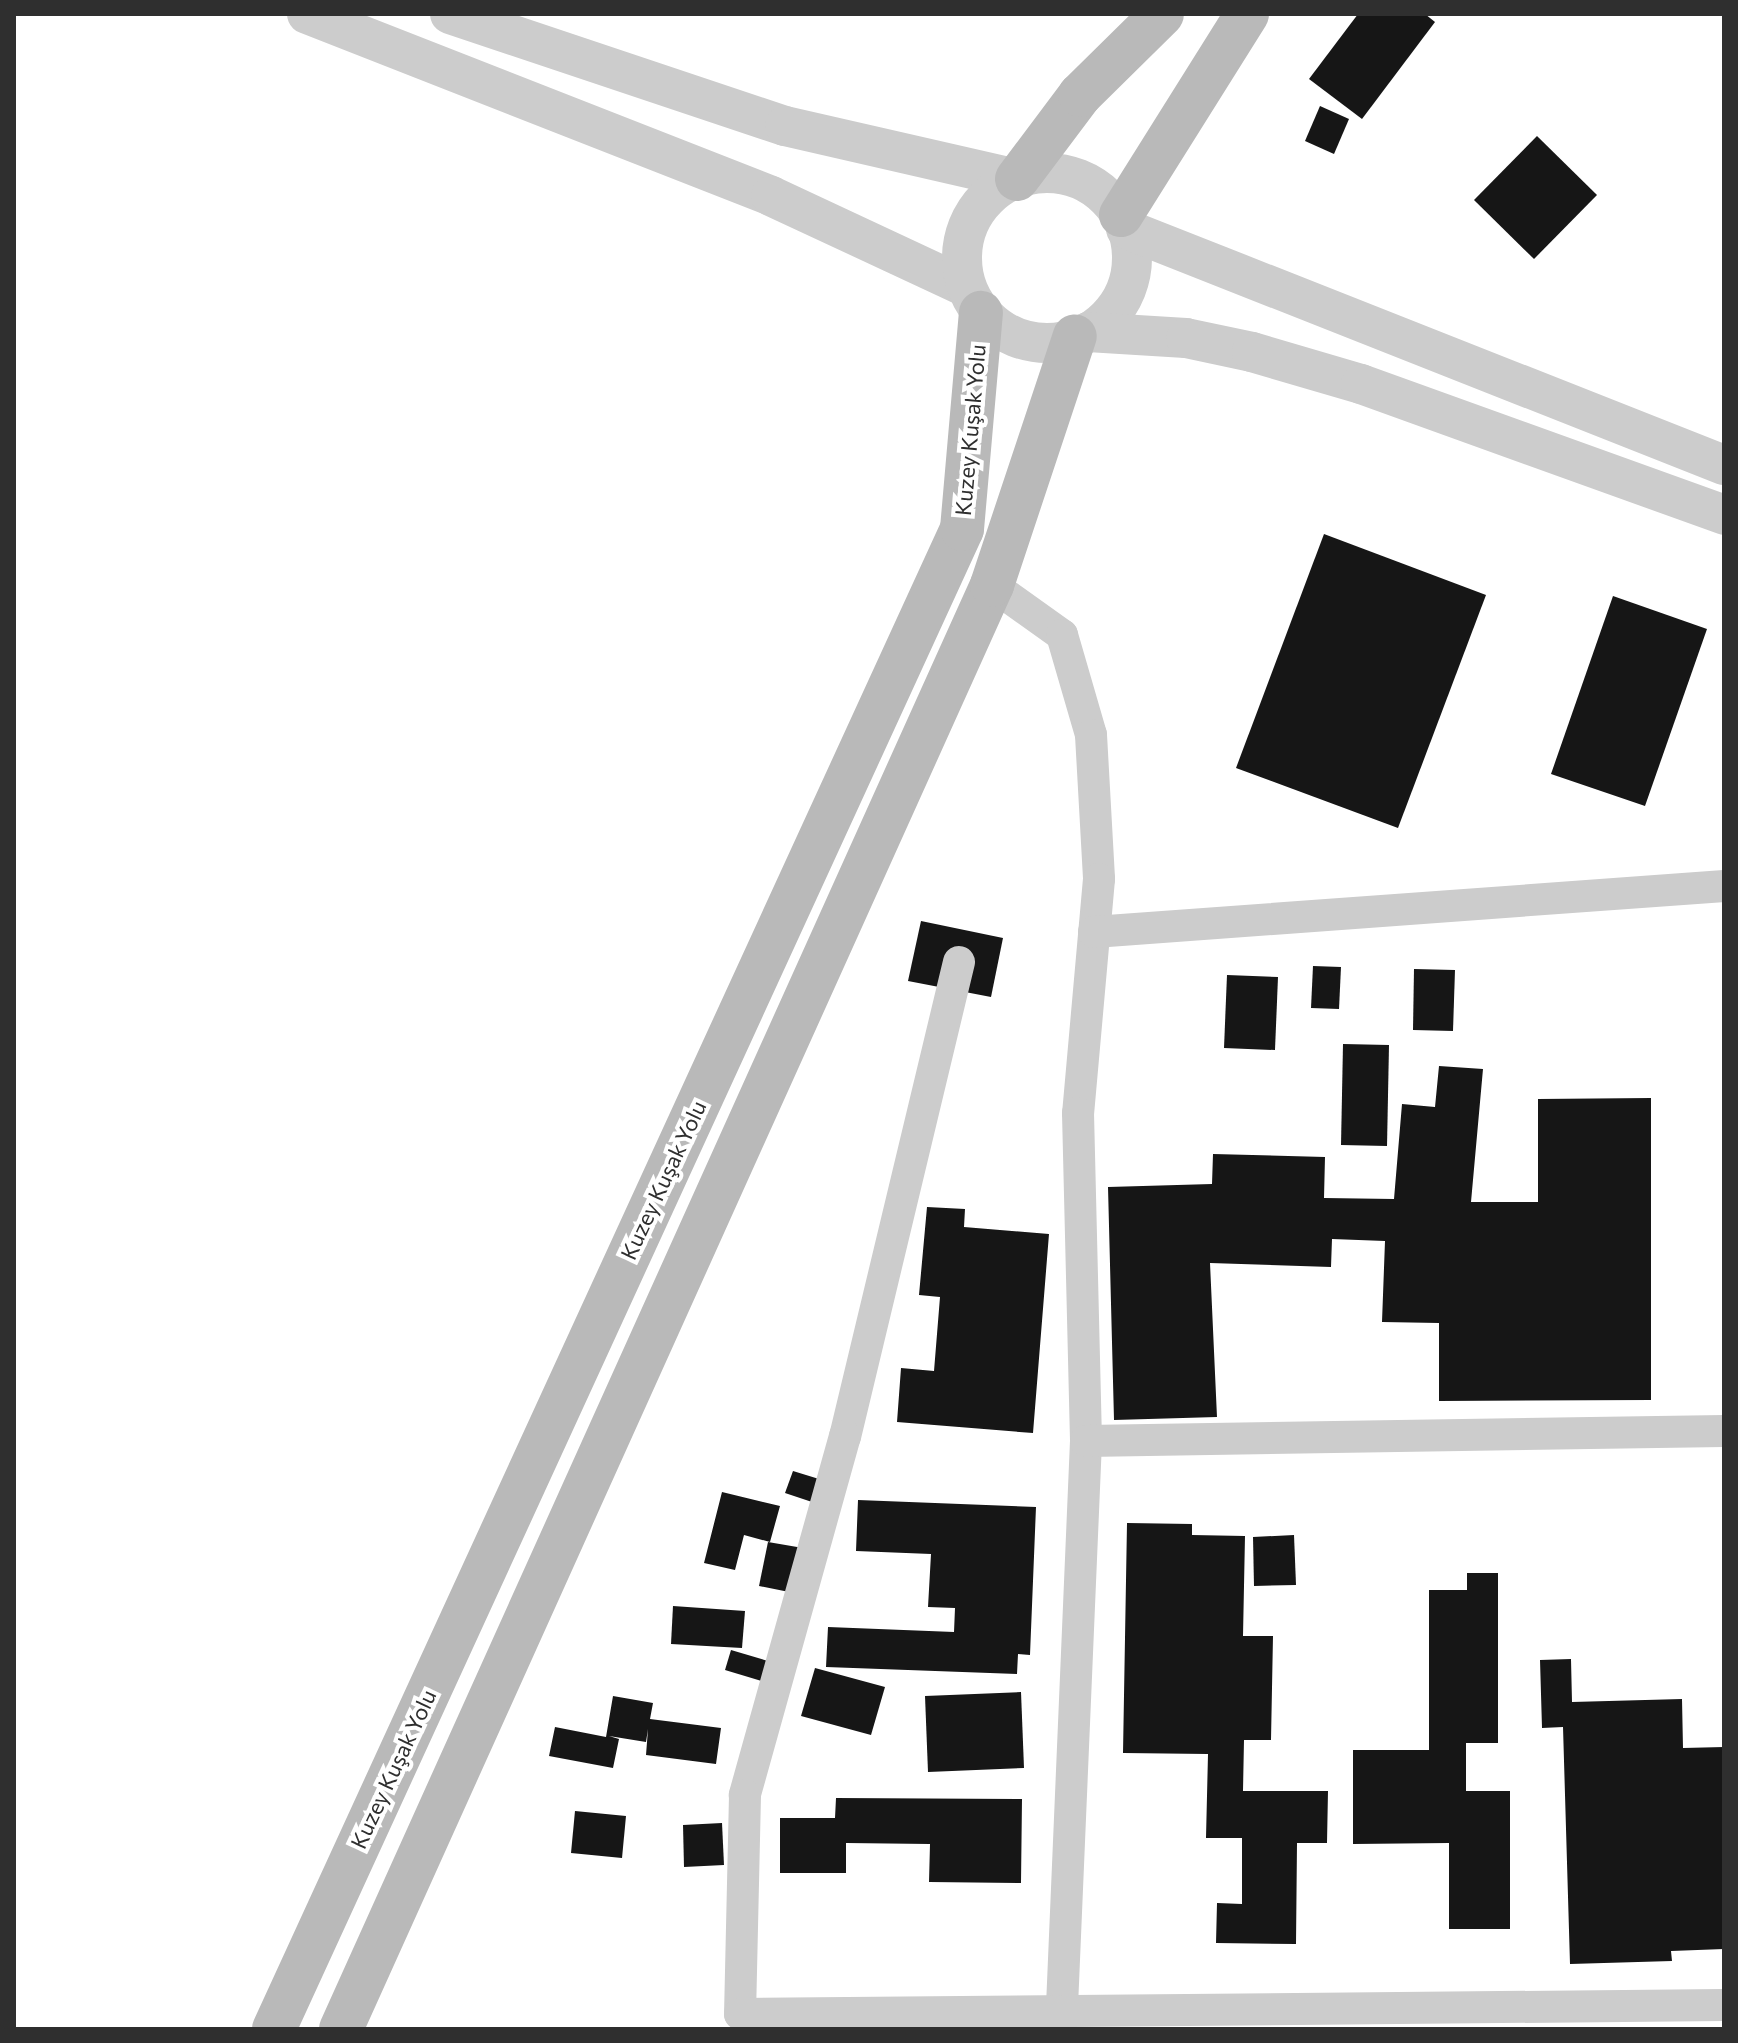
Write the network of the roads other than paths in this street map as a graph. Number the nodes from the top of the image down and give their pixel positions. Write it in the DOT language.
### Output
graph roads {
  1 [pos="307,14"];
  2 [pos="450,14"];
  3 [pos="1162,14"];
  4 [pos="1247,14"];
  5 [pos="1017,179"];
  6 [pos="1123,222"];
  7 [pos="974,300"];
  8 [pos="1082,334"];
  9 [pos="1724,465"];
  10 [pos="1724,515"];
  11 [pos="992,585"];
  12 [pos="1724,886"];
  13 [pos="1094,932"];
  14 [pos="959,962"];
  15 [pos="1724,1431"];
  16 [pos="1086,1441"];
  17 [pos="1724,2005"];
  18 [pos="1062,2020"];
  19 [pos="274,2029"];
  20 [pos="341,2029"];
  1 -- 7 [label="street"];
  2 -- 5 [label="street"];
  3 -- 5 [label="main road"];
  4 -- 6 [label="main road"];
  5 -- 6 [label="street"];
  5 -- 7 [label="street"];
  6 -- 8 [label="street"];
  6 -- 9 [label="street"];
  7 -- 8 [label="street"];
  7 -- 19 [label="main road, Kuzey Kuşak Yolu"];
  8 -- 10 [label="street"];
  8 -- 11 [label="main road"];
  11 -- 13 [label="street"];
  11 -- 20 [label="main road"];
  12 -- 13 [label="street"];
  13 -- 16 [label="street"];
  14 -- 18 [label="street"];
  15 -- 16 [label="street"];
  16 -- 18 [label="street"];
  17 -- 18 [label="street"];
}
